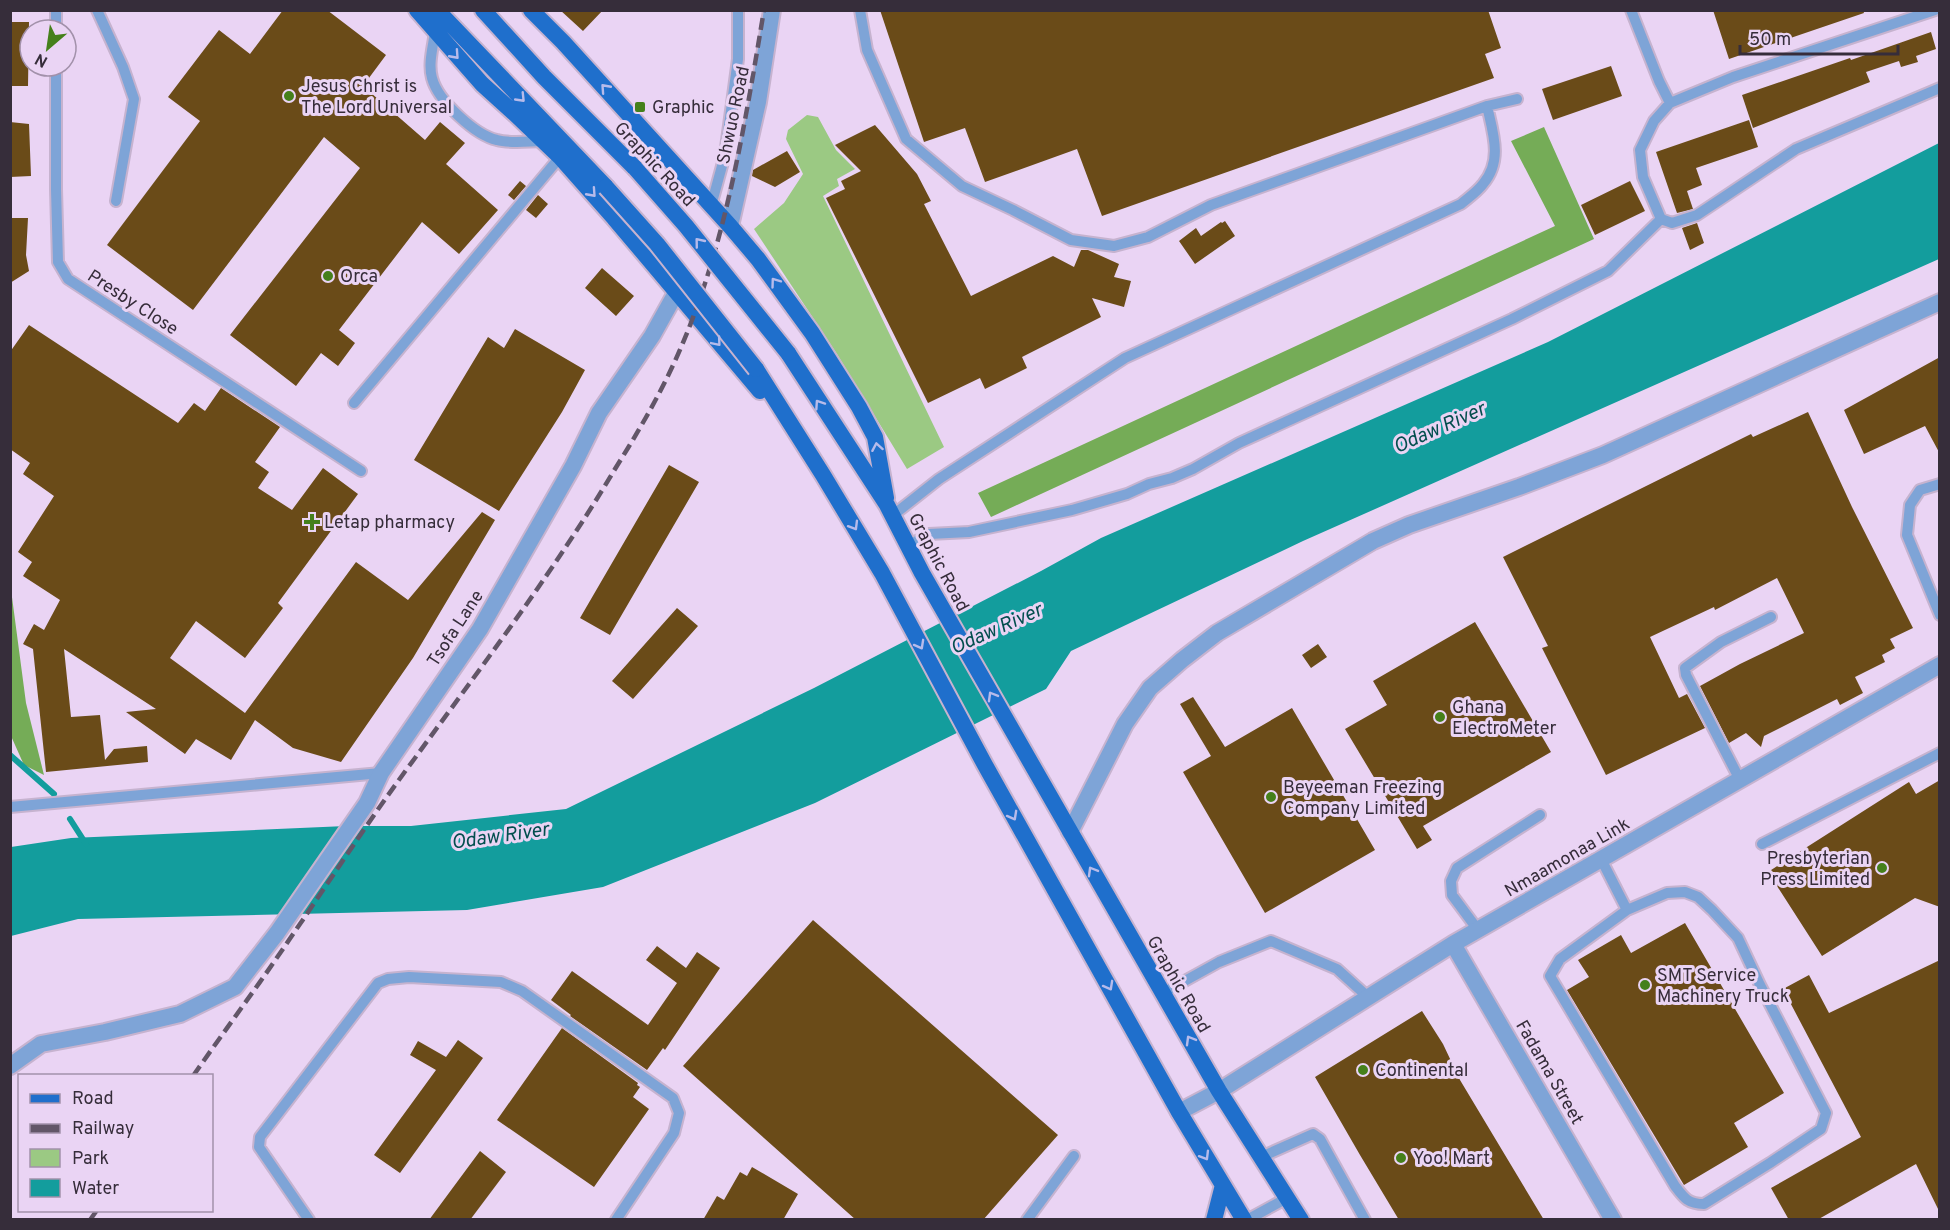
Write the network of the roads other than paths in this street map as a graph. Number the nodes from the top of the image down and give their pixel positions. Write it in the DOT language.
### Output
graph roads {
  1 [pos="97,10"];
  2 [pos="417,10"];
  3 [pos="437,10"];
  4 [pos="483,10"];
  5 [pos="531,10"];
  6 [pos="738,10"];
  7 [pos="772,10"];
  8 [pos="860,10"];
  9 [pos="1631,10"];
  10 [pos="1935,10"];
  11 [pos="435,32"];
  12 [pos="56,78"];
  13 [pos="1940,88"];
  14 [pos="1517,99"];
  15 [pos="1670,103"];
  16 [pos="1487,106"];
  17 [pos="543,141"];
  18 [pos="560,157"];
  19 [pos="116,201"];
  20 [pos="711,206"];
  21 [pos="1661,219"];
  22 [pos="730,226"];
  23 [pos="676,292"];
  24 [pos="1940,302"];
  25 [pos="354,403"];
  26 [pos="361,471"];
  27 [pos="824,475"];
  28 [pos="1940,484"];
  29 [pos="890,510"];
  30 [pos="908,546"];
  31 [pos="1940,615"];
  32 [pos="1771,617"];
  33 [pos="1940,665"];
  34 [pos="1940,753"];
  35 [pos="381,773"];
  36 [pos="1740,780"];
  37 [pos="10,807"];
  38 [pos="1540,816"];
  39 [pos="1070,832"];
  40 [pos="1762,844"];
  41 [pos="1601,859"];
  42 [pos="1627,910"];
  43 [pos="1478,930"];
  44 [pos="1453,944"];
  45 [pos="1163,993"];
  46 [pos="1368,997"];
  47 [pos="10,1066"];
  48 [pos="1219,1091"];
  49 [pos="1179,1112"];
  50 [pos="1074,1156"];
  51 [pos="1261,1157"];
  52 [pos="1223,1185"];
  53 [pos="1287,1198"];
  54 [pos="309,1220"];
  55 [pos="616,1220"];
  56 [pos="1027,1220"];
  57 [pos="1214,1220"];
  58 [pos="1245,1220"];
  59 [pos="1301,1220"];
  60 [pos="1365,1220"];
  61 [pos="1613,1220"];
  1 -- 19 [label="lane"];
  2 -- 11 [label="main road"];
  3 -- 27 [label="main road, one-way, bridge"];
  29 -- 4 [label="main road, Graphic Road, one-way, bridge"];
  20 -- 5 [label="main road, one-way"];
  6 -- 20 [label="lane"];
  7 -- 22 [label="street, Shwuo Road"];
  8 -- 16 [label="lane"];
  9 -- 15 [label="lane"];
  10 -- 15 [label="lane"];
  11 -- 17 [label="main road, one-way"];
  11 -- 17 [label="lane"];
  12 -- 26 [label="lane, Presby Close"];
  13 -- 21 [label="lane"];
  14 -- 16 [label="lane"];
  15 -- 21 [label="lane"];
  16 -- 29 [label="lane"];
  17 -- 18 [label="main road"];
  18 -- 23 [label="main road, one-way"];
  18 -- 25 [label="lane"];
  20 -- 22 [label="main road"];
  21 -- 30 [label="lane"];
  29 -- 22 [label="main road, one-way"];
  23 -- 27 [label="main road, one-way"];
  23 -- 35 [label="street, Tsofa Lane"];
  24 -- 39 [label="street"];
  27 -- 49 [label="main road, one-way"];
  28 -- 31 [label="lane"];
  29 -- 30 [label="main road, Graphic Road"];
  39 -- 30 [label="main road, Graphic Road, one-way"];
  32 -- 36 [label="lane"];
  33 -- 36 [label="street, Nmaamonaa Link"];
  34 -- 40 [label="lane"];
  35 -- 37 [label="lane"];
  35 -- 47 [label="street, Tsofa Lane"];
  36 -- 41 [label="street, Nmaamonaa Link"];
  38 -- 43 [label="lane"];
  45 -- 39 [label="main road, Graphic Road, one-way"];
  41 -- 42 [label="lane"];
  41 -- 43 [label="street, Nmaamonaa Link"];
  42 -- 42 [label="lane"];
  43 -- 44 [label="street, Nmaamonaa Link"];
  44 -- 46 [label="street, Nmaamonaa Link"];
  44 -- 61 [label="street, Fadama Street"];
  45 -- 46 [label="lane"];
  48 -- 45 [label="main road, Graphic Road, one-way"];
  46 -- 48 [label="street, Nmaamonaa Link"];
  48 -- 49 [label="street, Nmaamonaa Link"];
  48 -- 51 [label="main road, Graphic Road"];
  49 -- 52 [label="main road, one-way"];
  50 -- 56 [label="lane"];
  51 -- 53 [label="main road, Graphic Road"];
  51 -- 60 [label="lane"];
  52 -- 57 [label="main road"];
  52 -- 58 [label="main road"];
  53 -- 58 [label="lane"];
  53 -- 59 [label="main road, Graphic Road"];
  54 -- 55 [label="lane"];
}
